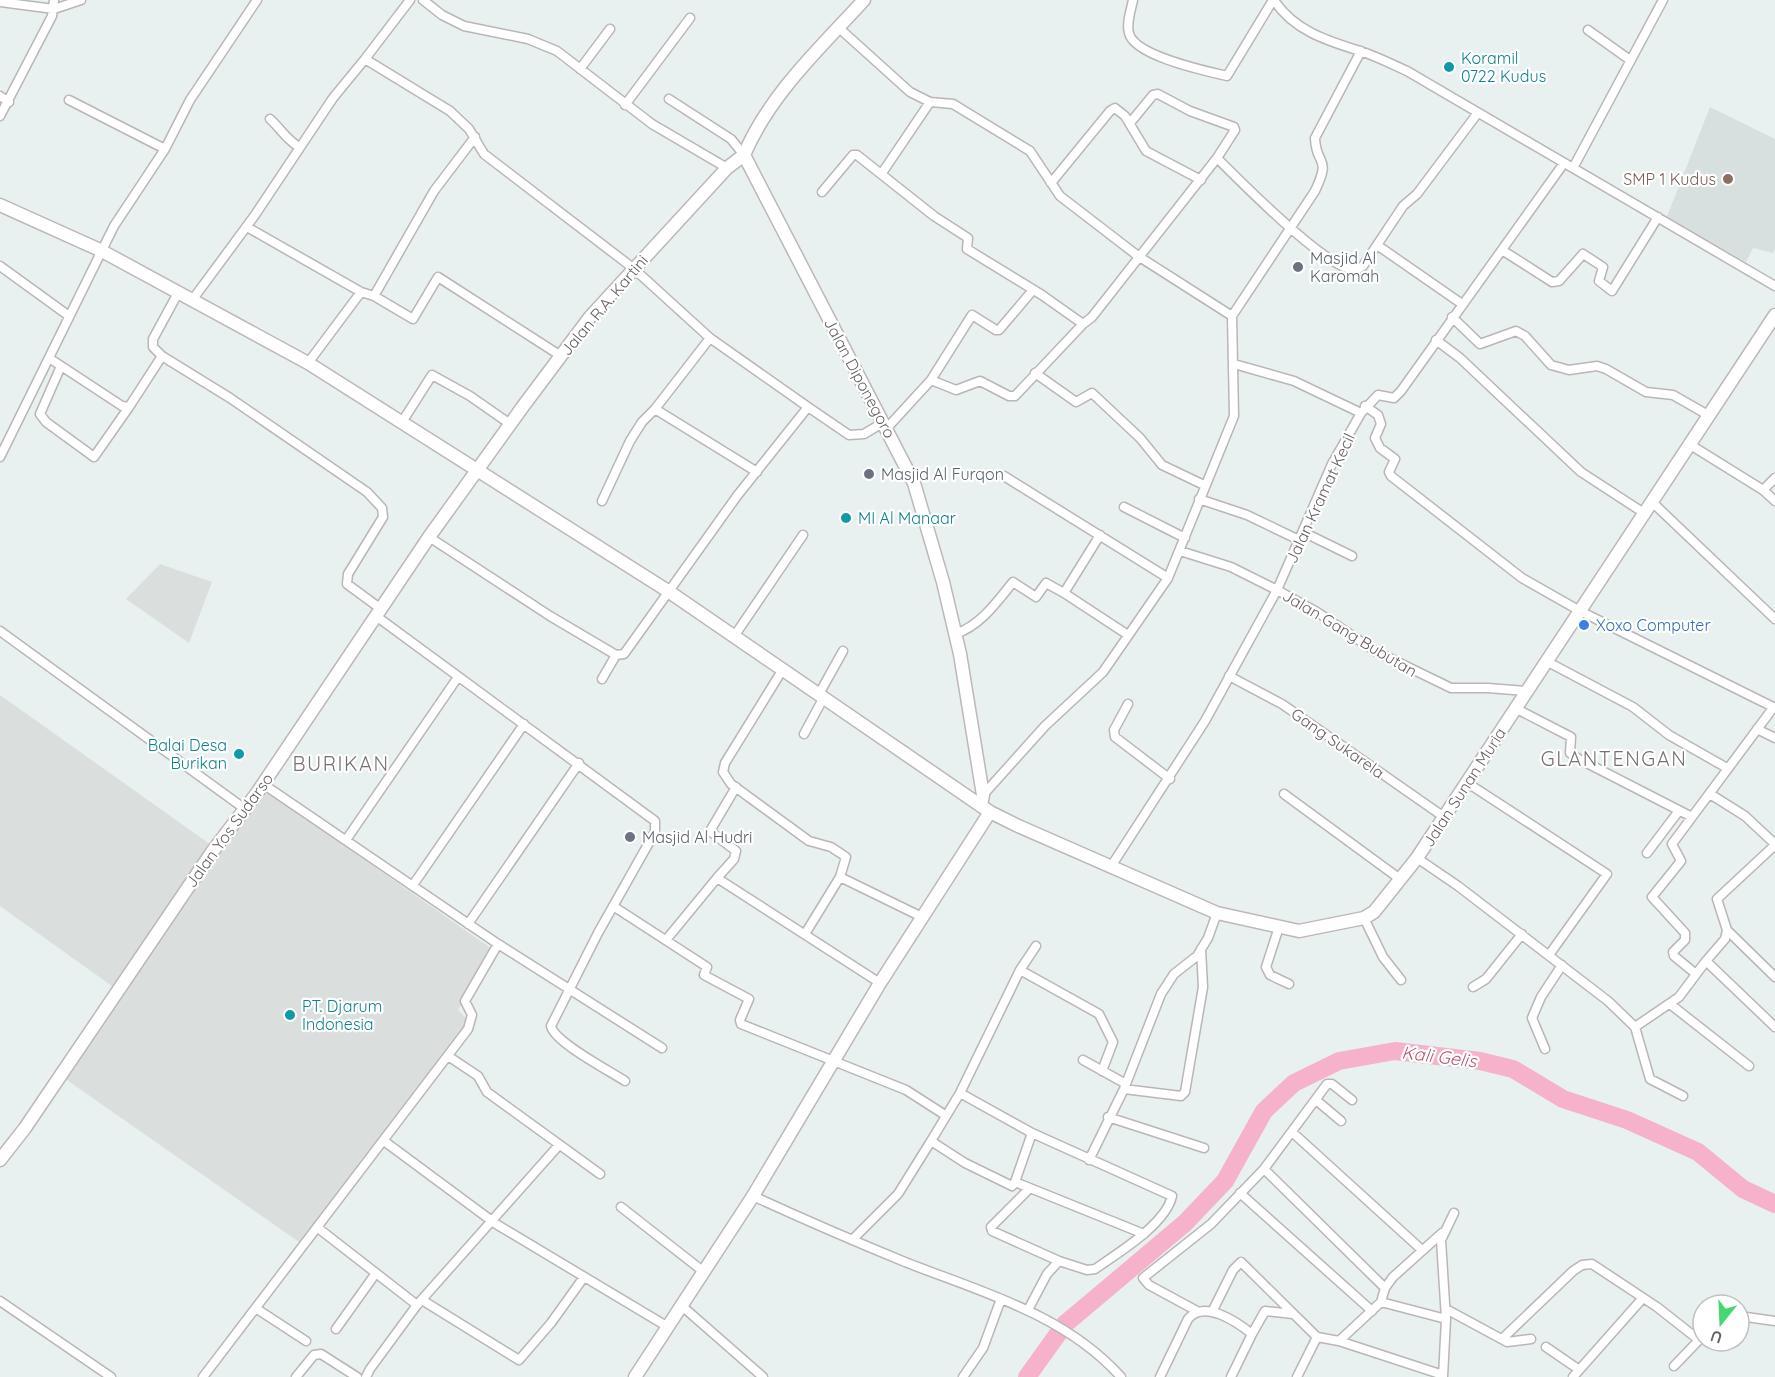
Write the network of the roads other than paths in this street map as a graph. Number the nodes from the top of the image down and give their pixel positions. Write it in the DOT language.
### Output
graph roads {
  1 [pos="81,0"];
  2 [pos="257,0"];
  3 [pos="410,0"];
  4 [pos="423,0"];
  5 [pos="864,0"];
  6 [pos="1133,0"];
  7 [pos="1274,0"];
  8 [pos="1663,0"];
  9 [pos="0,2"];
  10 [pos="54,4"];
  11 [pos="690,18"];
  12 [pos="839,28"];
  13 [pos="610,29"];
  14 [pos="1588,30"];
  15 [pos="1361,51"];
  16 [pos="365,59"];
  17 [pos="1630,60"];
  18 [pos="580,69"];
  19 [pos="0,96"];
  20 [pos="669,99"];
  21 [pos="69,100"];
  22 [pos="9,102"];
  23 [pos="930,102"];
  24 [pos="625,105"];
  25 [pos="1477,114"];
  26 [pos="0,116"];
  27 [pos="270,119"];
  28 [pos="1130,123"];
  29 [pos="475,136"];
  30 [pos="299,147"];
  31 [pos="165,149"];
  32 [pos="744,155"];
  33 [pos="1217,158"];
  34 [pos="1564,163"];
  35 [pos="728,168"];
  36 [pos="1573,168"];
  37 [pos="882,173"];
  38 [pos="1201,180"];
  39 [pos="1051,183"];
  40 [pos="822,192"];
  41 [pos="0,205"];
  42 [pos="1658,217"];
  43 [pos="247,227"];
  44 [pos="1292,228"];
  45 [pos="1377,245"];
  46 [pos="100,250"];
  47 [pos="1502,250"];
  48 [pos="1138,256"];
  49 [pos="0,266"];
  50 [pos="633,268"];
  51 [pos="1775,286"];
  52 [pos="1033,290"];
  53 [pos="361,292"];
  54 [pos="178,293"];
  55 [pos="374,296"];
  56 [pos="193,299"];
  57 [pos="1462,304"];
  58 [pos="1775,315"];
  59 [pos="69,316"];
  60 [pos="1232,316"];
  61 [pos="1452,317"];
  62 [pos="1083,324"];
  63 [pos="710,338"];
  64 [pos="1436,340"];
  65 [pos="162,356"];
  66 [pos="561,356"];
  67 [pos="55,362"];
  68 [pos="308,363"];
  69 [pos="1234,364"];
  70 [pos="1035,373"];
  71 [pos="931,380"];
  72 [pos="129,407"];
  73 [pos="808,407"];
  74 [pos="655,409"];
  75 [pos="1363,409"];
  76 [pos="1708,415"];
  77 [pos="402,422"];
  78 [pos="510,424"];
  79 [pos="886,425"];
  80 [pos="1689,444"];
  81 [pos="0,457"];
  82 [pos="478,468"];
  83 [pos="757,472"];
  84 [pos="1004,476"];
  85 [pos="1775,478"];
  86 [pos="1204,485"];
  87 [pos="1763,490"];
  88 [pos="1199,499"];
  89 [pos="602,501"];
  90 [pos="1775,501"];
  91 [pos="1652,502"];
  92 [pos="1124,507"];
  93 [pos="1644,513"];
  94 [pos="803,535"];
  95 [pos="1100,535"];
  96 [pos="1301,536"];
  97 [pos="429,537"];
  98 [pos="1185,538"];
  99 [pos="1180,551"];
  100 [pos="1352,556"];
  101 [pos="1168,578"];
  102 [pos="1277,590"];
  103 [pos="668,591"];
  104 [pos="1064,593"];
  105 [pos="1580,610"];
  106 [pos="378,612"];
  107 [pos="1775,619"];
  108 [pos="0,631"];
  109 [pos="955,633"];
  110 [pos="1128,634"];
  111 [pos="735,636"];
  112 [pos="843,651"];
  113 [pos="616,655"];
  114 [pos="1546,661"];
  115 [pos="783,669"];
  116 [pos="1229,676"];
  117 [pos="458,677"];
  118 [pos="602,679"];
  119 [pos="1526,692"];
  120 [pos="821,696"];
  121 [pos="1128,704"];
  122 [pos="1515,708"];
  123 [pos="1774,708"];
  124 [pos="524,724"];
  125 [pos="1757,729"];
  126 [pos="804,734"];
  127 [pos="1775,738"];
  128 [pos="579,763"];
  129 [pos="1727,768"];
  130 [pos="1170,778"];
  131 [pos="1466,782"];
  132 [pos="263,784"];
  133 [pos="736,787"];
  134 [pos="1284,794"];
  135 [pos="1710,794"];
  136 [pos="985,804"];
  137 [pos="245,808"];
  138 [pos="1678,812"];
  139 [pos="1444,817"];
  140 [pos="1692,817"];
  141 [pos="346,840"];
  142 [pos="1775,845"];
  143 [pos="1647,853"];
  144 [pos="1417,858"];
  145 [pos="1110,868"];
  146 [pos="840,877"];
  147 [pos="717,878"];
  148 [pos="1400,879"];
  149 [pos="413,885"];
  150 [pos="613,906"];
  151 [pos="1217,914"];
  152 [pos="922,917"];
  153 [pos="1364,918"];
  154 [pos="468,924"];
  155 [pos="1279,927"];
  156 [pos="1727,930"];
  157 [pos="805,934"];
  158 [pos="1522,934"];
  159 [pos="666,940"];
  160 [pos="498,945"];
  161 [pos="1036,946"];
  162 [pos="1201,948"];
  163 [pos="1549,955"];
  164 [pos="1706,961"];
  165 [pos="1562,965"];
  166 [pos="1020,970"];
  167 [pos="1696,974"];
  168 [pos="1775,977"];
  169 [pos="1401,980"];
  170 [pos="880,983"];
  171 [pos="1289,984"];
  172 [pos="1473,987"];
  173 [pos="571,988"];
  174 [pos="1670,1004"];
  175 [pos="1635,1027"];
  176 [pos="1775,1027"];
  177 [pos="662,1048"];
  178 [pos="1545,1049"];
  179 [pos="448,1056"];
  180 [pos="1083,1060"];
  181 [pos="834,1062"];
  182 [pos="1749,1066"];
  183 [pos="1102,1071"];
  184 [pos="625,1081"];
  185 [pos="1125,1086"];
  186 [pos="960,1093"];
  187 [pos="1683,1096"];
  188 [pos="1316,1100"];
  189 [pos="1352,1100"];
  190 [pos="945,1115"];
  191 [pos="1108,1117"];
  192 [pos="1341,1120"];
  193 [pos="1292,1132"];
  194 [pos="1032,1133"];
  195 [pos="384,1141"];
  196 [pos="930,1141"];
  197 [pos="559,1145"];
  198 [pos="1203,1148"];
  199 [pos="1089,1160"];
  200 [pos="0,1161"];
  201 [pos="1264,1169"];
  202 [pos="600,1174"];
  203 [pos="1015,1182"];
  204 [pos="1029,1189"];
  205 [pos="1240,1193"];
  206 [pos="753,1196"];
  207 [pos="621,1207"];
  208 [pos="1454,1213"];
  209 [pos="492,1221"];
  210 [pos="318,1228"];
  211 [pos="1442,1233"];
  212 [pos="1144,1234"];
  213 [pos="852,1240"];
  214 [pos="1422,1250"];
  215 [pos="1059,1261"];
  216 [pos="704,1272"];
  217 [pos="376,1273"];
  218 [pos="584,1277"];
  219 [pos="1385,1288"];
  220 [pos="1001,1299"];
  221 [pos="1642,1299"];
  222 [pos="0,1301"];
  223 [pos="420,1302"];
  224 [pos="1381,1302"];
  225 [pos="681,1306"];
  226 [pos="257,1309"];
  227 [pos="1446,1309"];
  228 [pos="1028,1310"];
  229 [pos="1197,1311"];
  230 [pos="1372,1311"];
  231 [pos="1212,1312"];
  232 [pos="1294,1314"];
  233 [pos="1751,1318"];
  234 [pos="1446,1319"];
  235 [pos="1775,1321"];
  236 [pos="668,1327"];
  237 [pos="336,1329"];
  238 [pos="1691,1331"];
  239 [pos="1252,1335"];
  240 [pos="1317,1336"];
  241 [pos="1502,1339"];
  242 [pos="1531,1339"];
  243 [pos="306,1341"];
  244 [pos="1339,1341"];
  245 [pos="1546,1347"];
  246 [pos="1691,1348"];
  247 [pos="1674,1366"];
  248 [pos="1576,1373"];
  249 [pos="1119,1376"];
  250 [pos="1443,1376"];
  251 [pos="111,1377"];
  252 [pos="203,1377"];
  253 [pos="296,1377"];
  254 [pos="357,1377"];
  255 [pos="366,1377"];
  256 [pos="635,1377"];
  257 [pos="763,1377"];
  258 [pos="963,1377"];
  259 [pos="1160,1377"];
  260 [pos="1231,1377"];
  261 [pos="1297,1377"];
  1 -- 10 [label="street"];
  2 -- 31 [label="street"];
  3 -- 16 [label="street"];
  4 -- 18 [label="street"];
  5 -- 12 [label="main road"];
  6 -- 7 [label="street"];
  7 -- 15 [label="street"];
  8 -- 17 [label="street"];
  9 -- 10 [label="street"];
  10 -- 22 [label="street"];
  11 -- 24 [label="street"];
  12 -- 23 [label="street"];
  12 -- 32 [label="main road"];
  13 -- 18 [label="street"];
  14 -- 17 [label="street"];
  15 -- 25 [label="street"];
  15 -- 44 [label="street"];
  16 -- 29 [label="street"];
  16 -- 30 [label="street"];
  17 -- 36 [label="street"];
  18 -- 24 [label="street"];
  19 -- 22 [label="street"];
  20 -- 32 [label="street"];
  21 -- 31 [label="street"];
  22 -- 26 [label="street"];
  23 -- 37 [label="street"];
  23 -- 39 [label="street"];
  24 -- 35 [label="street"];
  25 -- 34 [label="street"];
  25 -- 45 [label="street"];
  27 -- 30 [label="street"];
  28 -- 33 [label="street"];
  28 -- 38 [label="street"];
  28 -- 39 [label="street"];
  29 -- 50 [label="street"];
  29 -- 55 [label="street"];
  30 -- 43 [label="street"];
  31 -- 46 [label="street"];
  32 -- 35 [label="main road, Jalan R.A. Kartini"];
  32 -- 79 [label="main road, Jalan Diponegoro"];
  33 -- 38 [label="street"];
  33 -- 44 [label="street"];
  34 -- 36 [label="street"];
  34 -- 47 [label="street"];
  35 -- 50 [label="main road, Jalan R.A. Kartini"];
  36 -- 42 [label="street"];
  37 -- 40 [label="street"];
  37 -- 52 [label="street"];
  38 -- 48 [label="street"];
  39 -- 48 [label="street"];
  41 -- 46 [label="main road"];
  42 -- 47 [label="street"];
  42 -- 51 [label="street"];
  43 -- 53 [label="street"];
  43 -- 56 [label="street"];
  44 -- 45 [label="street"];
  44 -- 60 [label="street"];
  45 -- 57 [label="street"];
  46 -- 54 [label="main road"];
  46 -- 59 [label="street"];
  47 -- 57 [label="street"];
  48 -- 60 [label="street"];
  48 -- 62 [label="street"];
  49 -- 59 [label="street"];
  50 -- 63 [label="street"];
  50 -- 66 [label="main road, Jalan R.A. Kartini"];
  52 -- 62 [label="street"];
  52 -- 71 [label="street"];
  53 -- 55 [label="street"];
  53 -- 68 [label="street"];
  54 -- 56 [label="main road"];
  54 -- 65 [label="street"];
  55 -- 66 [label="street"];
  56 -- 68 [label="main road"];
  57 -- 61 [label="street"];
  58 -- 76 [label="main road, Jalan Sunan Muria"];
  59 -- 67 [label="street"];
  60 -- 69 [label="street"];
  61 -- 64 [label="street"];
  61 -- 76 [label="street"];
  62 -- 70 [label="street"];
  63 -- 73 [label="street"];
  63 -- 74 [label="street"];
  64 -- 75 [label="street"];
  64 -- 93 [label="street"];
  65 -- 72 [label="street"];
  65 -- 106 [label="street"];
  66 -- 78 [label="main road, Jalan R.A. Kartini"];
  67 -- 72 [label="street"];
  67 -- 72 [label="street"];
  67 -- 81 [label="street"];
  68 -- 77 [label="main road"];
  69 -- 75 [label="street"];
  69 -- 86 [label="street"];
  70 -- 71 [label="street"];
  70 -- 86 [label="street"];
  71 -- 79 [label="street"];
  73 -- 79 [label="street"];
  73 -- 83 [label="street"];
  74 -- 83 [label="street"];
  74 -- 89 [label="street"];
  75 -- 96 [label="street, Jalan Kramat Kecil"];
  75 -- 105 [label="street"];
  76 -- 80 [label="main road, Jalan Sunan Muria"];
  77 -- 78 [label="street"];
  77 -- 82 [label="main road"];
  78 -- 82 [label="main road, Jalan R.A. Kartini"];
  79 -- 109 [label="main road, Jalan Diponegoro"];
  80 -- 87 [label="street"];
  80 -- 91 [label="main road, Jalan Sunan Muria"];
  82 -- 97 [label="main road, Jalan Yos Sudarso"];
  82 -- 103 [label="main road"];
  83 -- 103 [label="street"];
  84 -- 95 [label="street"];
  85 -- 87 [label="street"];
  86 -- 88 [label="street"];
  87 -- 90 [label="street"];
  88 -- 96 [label="street"];
  88 -- 98 [label="street"];
  91 -- 93 [label="main road, Jalan Sunan Muria"];
  91 -- 107 [label="street"];
  92 -- 98 [label="street"];
  93 -- 105 [label="main road, Jalan Sunan Muria"];
  94 -- 111 [label="street"];
  95 -- 101 [label="street"];
  95 -- 104 [label="street"];
  96 -- 100 [label="street"];
  96 -- 102 [label="street, Jalan Kramat Kecil"];
  97 -- 106 [label="main road, Jalan Yos Sudarso"];
  97 -- 113 [label="street"];
  98 -- 99 [label="street"];
  99 -- 101 [label="street"];
  99 -- 102 [label="street, Jalan Gang Bubutan"];
  101 -- 110 [label="street"];
  102 -- 116 [label="street, Jalan Kramat Kecil"];
  102 -- 119 [label="street, Jalan Gang Bubutan"];
  103 -- 111 [label="main road"];
  103 -- 113 [label="street"];
  104 -- 109 [label="street"];
  104 -- 110 [label="street"];
  105 -- 114 [label="main road, Jalan Sunan Muria"];
  105 -- 123 [label="street"];
  106 -- 117 [label="street"];
  106 -- 132 [label="main road, Jalan Yos Sudarso"];
  108 -- 137 [label="street"];
  109 -- 136 [label="main road, Jalan Diponegoro"];
  110 -- 136 [label="street"];
  111 -- 115 [label="main road"];
  112 -- 120 [label="street"];
  113 -- 118 [label="street"];
  114 -- 119 [label="main road, Jalan Sunan Muria"];
  114 -- 129 [label="street"];
  115 -- 120 [label="main road"];
  115 -- 133 [label="street"];
  116 -- 130 [label="street, Jalan Kramat Kecil"];
  116 -- 139 [label="street, Gang Sukarela"];
  117 -- 124 [label="street"];
  117 -- 141 [label="street"];
  119 -- 122 [label="main road, Jalan Sunan Muria"];
  120 -- 126 [label="street"];
  120 -- 136 [label="main road"];
  121 -- 130 [label="street"];
  122 -- 131 [label="main road, Jalan Sunan Muria"];
  122 -- 138 [label="street"];
  123 -- 125 [label="street"];
  124 -- 128 [label="street"];
  124 -- 149 [label="street"];
  125 -- 127 [label="street"];
  125 -- 129 [label="street"];
  128 -- 150 [label="street"];
  128 -- 154 [label="street"];
  129 -- 135 [label="street"];
  130 -- 145 [label="street, Jalan Kramat Kecil"];
  131 -- 139 [label="main road, Jalan Sunan Muria"];
  131 -- 163 [label="street"];
  132 -- 137 [label="main road, Jalan Yos Sudarso"];
  132 -- 141 [label="street"];
  133 -- 146 [label="street"];
  133 -- 147 [label="street"];
  134 -- 148 [label="street"];
  135 -- 140 [label="street"];
  135 -- 142 [label="street"];
  136 -- 145 [label="main road"];
  136 -- 152 [label="main road"];
  137 -- 200 [label="main road, Jalan Yos Sudarso"];
  138 -- 140 [label="street"];
  138 -- 143 [label="street"];
  139 -- 144 [label="main road, Jalan Sunan Muria"];
  140 -- 167 [label="street"];
  141 -- 149 [label="street"];
  142 -- 156 [label="street"];
  144 -- 148 [label="main road, Jalan Sunan Muria"];
  144 -- 158 [label="street"];
  145 -- 151 [label="main road"];
  146 -- 152 [label="street"];
  146 -- 157 [label="street"];
  147 -- 157 [label="street"];
  147 -- 159 [label="street"];
  148 -- 153 [label="main road, Jalan Sunan Muria"];
  149 -- 154 [label="street"];
  150 -- 159 [label="street"];
  150 -- 173 [label="street"];
  151 -- 155 [label="main road"];
  151 -- 162 [label="street"];
  152 -- 170 [label="main road"];
  153 -- 155 [label="main road"];
  153 -- 169 [label="street"];
  154 -- 160 [label="street"];
  155 -- 171 [label="street"];
  156 -- 164 [label="street"];
  156 -- 168 [label="street"];
  157 -- 170 [label="street"];
  158 -- 163 [label="street"];
  158 -- 172 [label="street"];
  159 -- 181 [label="street"];
  160 -- 173 [label="street"];
  160 -- 179 [label="street"];
  161 -- 166 [label="street"];
  162 -- 185 [label="street"];
  162 -- 185 [label="street"];
  163 -- 165 [label="street"];
  164 -- 167 [label="street"];
  164 -- 176 [label="street"];
  165 -- 175 [label="street"];
  165 -- 178 [label="street"];
  166 -- 183 [label="street"];
  166 -- 186 [label="street"];
  167 -- 174 [label="street"];
  170 -- 181 [label="main road"];
  173 -- 177 [label="street"];
  173 -- 184 [label="street"];
  174 -- 175 [label="street"];
  174 -- 182 [label="street"];
  175 -- 187 [label="street"];
  179 -- 195 [label="street"];
  179 -- 197 [label="street"];
  180 -- 183 [label="street"];
  181 -- 190 [label="street"];
  181 -- 206 [label="main road"];
  183 -- 185 [label="street"];
  185 -- 191 [label="street"];
  186 -- 190 [label="street"];
  186 -- 194 [label="street"];
  188 -- 189 [label="street"];
  188 -- 192 [label="street"];
  188 -- 193 [label="street"];
  190 -- 196 [label="street"];
  191 -- 198 [label="street"];
  191 -- 199 [label="street"];
  193 -- 201 [label="street"];
  193 -- 214 [label="street"];
  194 -- 199 [label="street"];
  194 -- 203 [label="street"];
  195 -- 209 [label="street"];
  195 -- 210 [label="street"];
  196 -- 203 [label="street"];
  196 -- 213 [label="street"];
  197 -- 202 [label="street"];
  197 -- 209 [label="street"];
  199 -- 212 [label="street"];
  201 -- 205 [label="street"];
  201 -- 219 [label="street"];
  203 -- 204 [label="street"];
  204 -- 212 [label="street"];
  204 -- 215 [label="street"];
  205 -- 229 [label="street"];
  205 -- 230 [label="street"];
  206 -- 213 [label="street"];
  206 -- 216 [label="main road"];
  207 -- 216 [label="street"];
  208 -- 211 [label="street"];
  209 -- 218 [label="street"];
  209 -- 223 [label="street"];
  210 -- 217 [label="street"];
  210 -- 226 [label="street"];
  211 -- 214 [label="street"];
  211 -- 227 [label="street"];
  212 -- 215 [label="street"];
  213 -- 220 [label="street"];
  214 -- 219 [label="street"];
  215 -- 228 [label="street"];
  216 -- 225 [label="main road"];
  217 -- 223 [label="street"];
  217 -- 237 [label="street"];
  218 -- 223 [label="street"];
  218 -- 236 [label="street"];
  219 -- 224 [label="street"];
  220 -- 228 [label="street"];
  220 -- 258 [label="street"];
  221 -- 238 [label="street"];
  221 -- 241 [label="street"];
  221 -- 248 [label="street"];
  222 -- 251 [label="street"];
  223 -- 255 [label="street"];
  224 -- 230 [label="street"];
  224 -- 234 [label="street"];
  225 -- 236 [label="main road"];
  225 -- 257 [label="street"];
  226 -- 243 [label="street"];
  226 -- 252 [label="street"];
  227 -- 234 [label="street"];
  227 -- 241 [label="street"];
  228 -- 249 [label="street"];
  229 -- 231 [label="street"];
  229 -- 259 [label="street"];
  230 -- 244 [label="street"];
  231 -- 232 [label="street"];
  231 -- 239 [label="street"];
  232 -- 239 [label="street"];
  232 -- 240 [label="street"];
  233 -- 235 [label="street"];
  234 -- 250 [label="street"];
  236 -- 256 [label="main road"];
  239 -- 260 [label="street"];
  240 -- 244 [label="street"];
  240 -- 261 [label="street"];
  241 -- 242 [label="street"];
  244 -- 250 [label="street"];
  245 -- 248 [label="street"];
  246 -- 247 [label="street"];
  253 -- 254 [label="street"];
}
